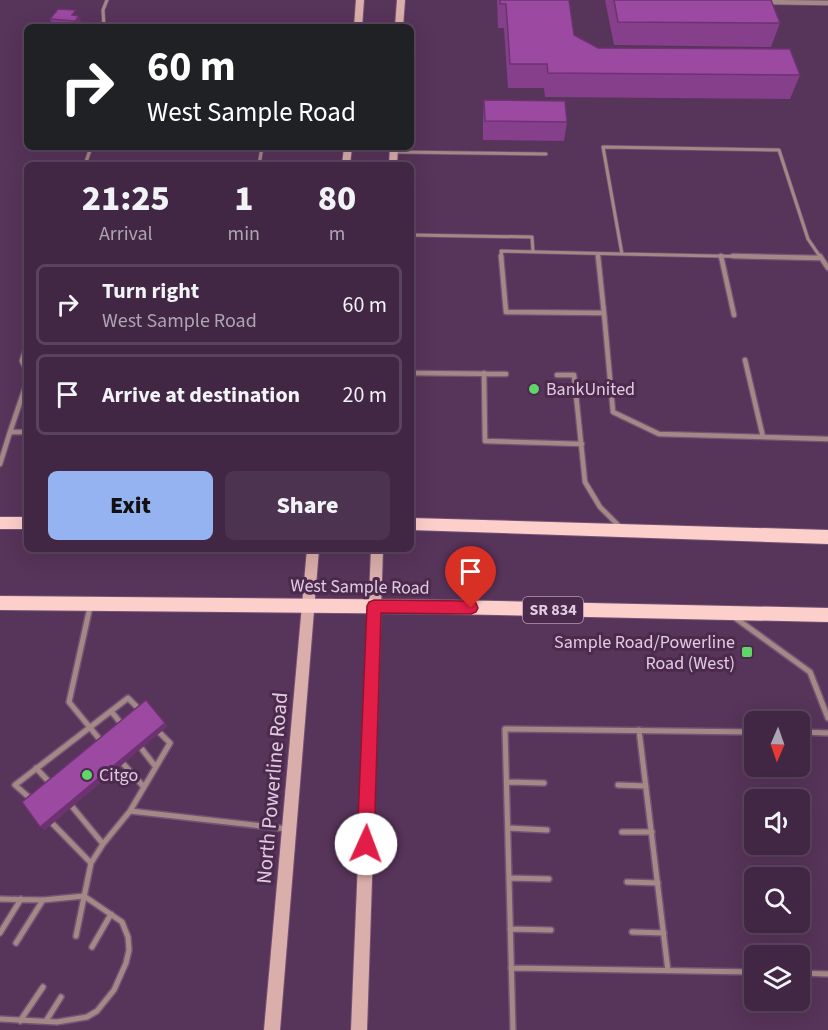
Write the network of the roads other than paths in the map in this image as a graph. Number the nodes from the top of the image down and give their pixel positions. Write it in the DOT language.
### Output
graph roads {
  1 [pos="107,0"];
  2 [pos="360,0"];
  3 [pos="400,0"];
  4 [pos="754,2"];
  5 [pos="765,2"];
  6 [pos="828,3"];
  7 [pos="768,9"];
  8 [pos="104,24"];
  9 [pos="358,24"];
  10 [pos="399,24"];
  11 [pos="414,150"];
  12 [pos="546,154"];
  13 [pos="414,235"];
  14 [pos="532,252"];
  15 [pos="598,254"];
  16 [pos="622,254"];
  17 [pos="721,256"];
  18 [pos="820,258"];
  19 [pos="828,268"];
  20 [pos="604,313"];
  21 [pos="734,315"];
  22 [pos="745,360"];
  23 [pos="414,373"];
  24 [pos="484,373"];
  25 [pos="506,374"];
  26 [pos="557,375"];
  27 [pos="24,391"];
  28 [pos="10,432"];
  29 [pos="24,432"];
  30 [pos="763,437"];
  31 [pos="828,439"];
  32 [pos="582,444"];
  33 [pos="0,464"];
  34 [pos="0,523"];
  35 [pos="24,523"];
  36 [pos="414,524"];
  37 [pos="623,531"];
  38 [pos="828,537"];
  39 [pos="313,552"];
  40 [pos="377,552"];
  41 [pos="0,603"];
  42 [pos="90,605"];
  43 [pos="308,606"];
  44 [pos="374,606"];
  45 [pos="732,615"];
  46 [pos="828,615"];
  47 [pos="111,711"];
  48 [pos="147,718"];
  49 [pos="828,718"];
  50 [pos="89,726"];
  51 [pos="154,726"];
  52 [pos="639,730"];
  53 [pos="744,732"];
  54 [pos="810,732"];
  55 [pos="129,733"];
  56 [pos="828,733"];
  57 [pos="135,741"];
  58 [pos="110,750"];
  59 [pos="117,757"];
  60 [pos="155,766"];
  61 [pos="36,768"];
  62 [pos="507,782"];
  63 [pos="544,783"];
  64 [pos="618,785"];
  65 [pos="142,786"];
  66 [pos="646,786"];
  67 [pos="59,792"];
  68 [pos="66,799"];
  69 [pos="39,808"];
  70 [pos="129,811"];
  71 [pos="45,816"];
  72 [pos="508,828"];
  73 [pos="289,830"];
  74 [pos="547,830"];
  75 [pos="622,832"];
  76 [pos="652,832"];
  77 [pos="103,844"];
  78 [pos="92,863"];
  79 [pos="509,878"];
  80 [pos="549,879"];
  81 [pos="627,882"];
  82 [pos="658,883"];
  83 [pos="84,896"];
  84 [pos="0,899"];
  85 [pos="21,899"];
  86 [pos="44,900"];
  87 [pos="111,914"];
  88 [pos="510,929"];
  89 [pos="551,930"];
  90 [pos="632,932"];
  91 [pos="0,933"];
  92 [pos="664,933"];
  93 [pos="76,936"];
  94 [pos="16,943"];
  95 [pos="92,947"];
  96 [pos="511,968"];
  97 [pos="668,971"];
  98 [pos="744,972"];
  99 [pos="810,973"];
  100 [pos="828,974"];
  101 [pos="43,987"];
  102 [pos="61,997"];
  103 [pos="0,1019"];
  104 [pos="20,1021"];
  105 [pos="46,1021"];
  106 [pos="272,1030"];
  107 [pos="359,1030"];
  108 [pos="513,1030"];
  1 -- 8 [label="lane"];
  2 -- 9 [label="main road"];
  3 -- 10 [label="main road"];
  4 -- 5 [label="street"];
  5 -- 6 [label="street"];
  5 -- 7 [label="lane"];
  11 -- 12 [label="lane"];
  13 -- 14 [label="lane"];
  14 -- 15 [label="lane"];
  14 -- 20 [label="lane"];
  15 -- 16 [label="lane"];
  15 -- 20 [label="lane"];
  16 -- 17 [label="lane"];
  16 -- 18 [label="lane"];
  17 -- 18 [label="lane"];
  17 -- 21 [label="lane"];
  18 -- 19 [label="lane"];
  20 -- 30 [label="lane"];
  22 -- 30 [label="lane"];
  23 -- 24 [label="lane"];
  24 -- 25 [label="lane"];
  24 -- 32 [label="lane"];
  26 -- 32 [label="lane"];
  27 -- 28 [label="lane"];
  28 -- 29 [label="lane"];
  28 -- 33 [label="lane"];
  30 -- 31 [label="lane"];
  32 -- 37 [label="lane"];
  34 -- 35 [label="main road"];
  36 -- 37 [label="main road"];
  37 -- 38 [label="main road"];
  39 -- 43 [label="main road, North Powerline Road"];
  40 -- 44 [label="main road"];
  41 -- 42 [label="main road, West Sample Road / SR 834"];
  42 -- 43 [label="main road, West Sample Road / SR 834"];
  42 -- 50 [label="lane"];
  43 -- 44 [label="main road, West Sample Road / SR 834"];
  43 -- 73 [label="main road, North Powerline Road"];
  44 -- 45 [label="main road, West Sample Road / SR 834"];
  44 -- 107 [label="main road"];
  45 -- 46 [label="main road, West Sample Road / SR 834"];
  45 -- 49 [label="lane"];
  47 -- 48 [label="lane"];
  47 -- 50 [label="lane"];
  47 -- 55 [label="lane"];
  50 -- 58 [label="lane"];
  50 -- 61 [label="lane"];
  51 -- 60 [label="lane"];
  52 -- 53 [label="lane"];
  52 -- 62 [label="lane"];
  52 -- 66 [label="lane"];
  54 -- 56 [label="lane"];
  57 -- 60 [label="lane"];
  59 -- 65 [label="lane"];
  60 -- 65 [label="lane"];
  61 -- 67 [label="lane"];
  61 -- 69 [label="lane"];
  62 -- 63 [label="lane"];
  62 -- 72 [label="lane"];
  64 -- 66 [label="lane"];
  65 -- 70 [label="lane"];
  66 -- 76 [label="lane"];
  68 -- 77 [label="lane"];
  70 -- 73 [label="lane"];
  70 -- 77 [label="lane"];
  71 -- 78 [label="lane"];
  72 -- 74 [label="lane"];
  72 -- 79 [label="lane"];
  73 -- 106 [label="main road, North Powerline Road"];
  75 -- 76 [label="lane"];
  76 -- 82 [label="lane"];
  77 -- 78 [label="lane"];
  78 -- 83 [label="lane"];
  79 -- 80 [label="lane"];
  79 -- 88 [label="lane"];
  81 -- 82 [label="lane"];
  82 -- 92 [label="lane"];
  83 -- 86 [label="lane"];
  83 -- 87 [label="lane"];
  83 -- 93 [label="lane"];
  84 -- 85 [label="lane"];
  85 -- 86 [label="lane"];
  85 -- 91 [label="lane"];
  86 -- 94 [label="lane"];
  87 -- 95 [label="lane"];
  87 -- 105 [label="lane"];
  88 -- 89 [label="lane"];
  88 -- 96 [label="lane"];
  90 -- 92 [label="lane"];
  92 -- 97 [label="lane"];
  96 -- 97 [label="lane"];
  96 -- 108 [label="lane"];
  97 -- 98 [label="lane"];
  99 -- 100 [label="lane"];
  101 -- 104 [label="lane"];
  102 -- 105 [label="lane"];
  103 -- 104 [label="lane"];
  104 -- 105 [label="lane"];
}
